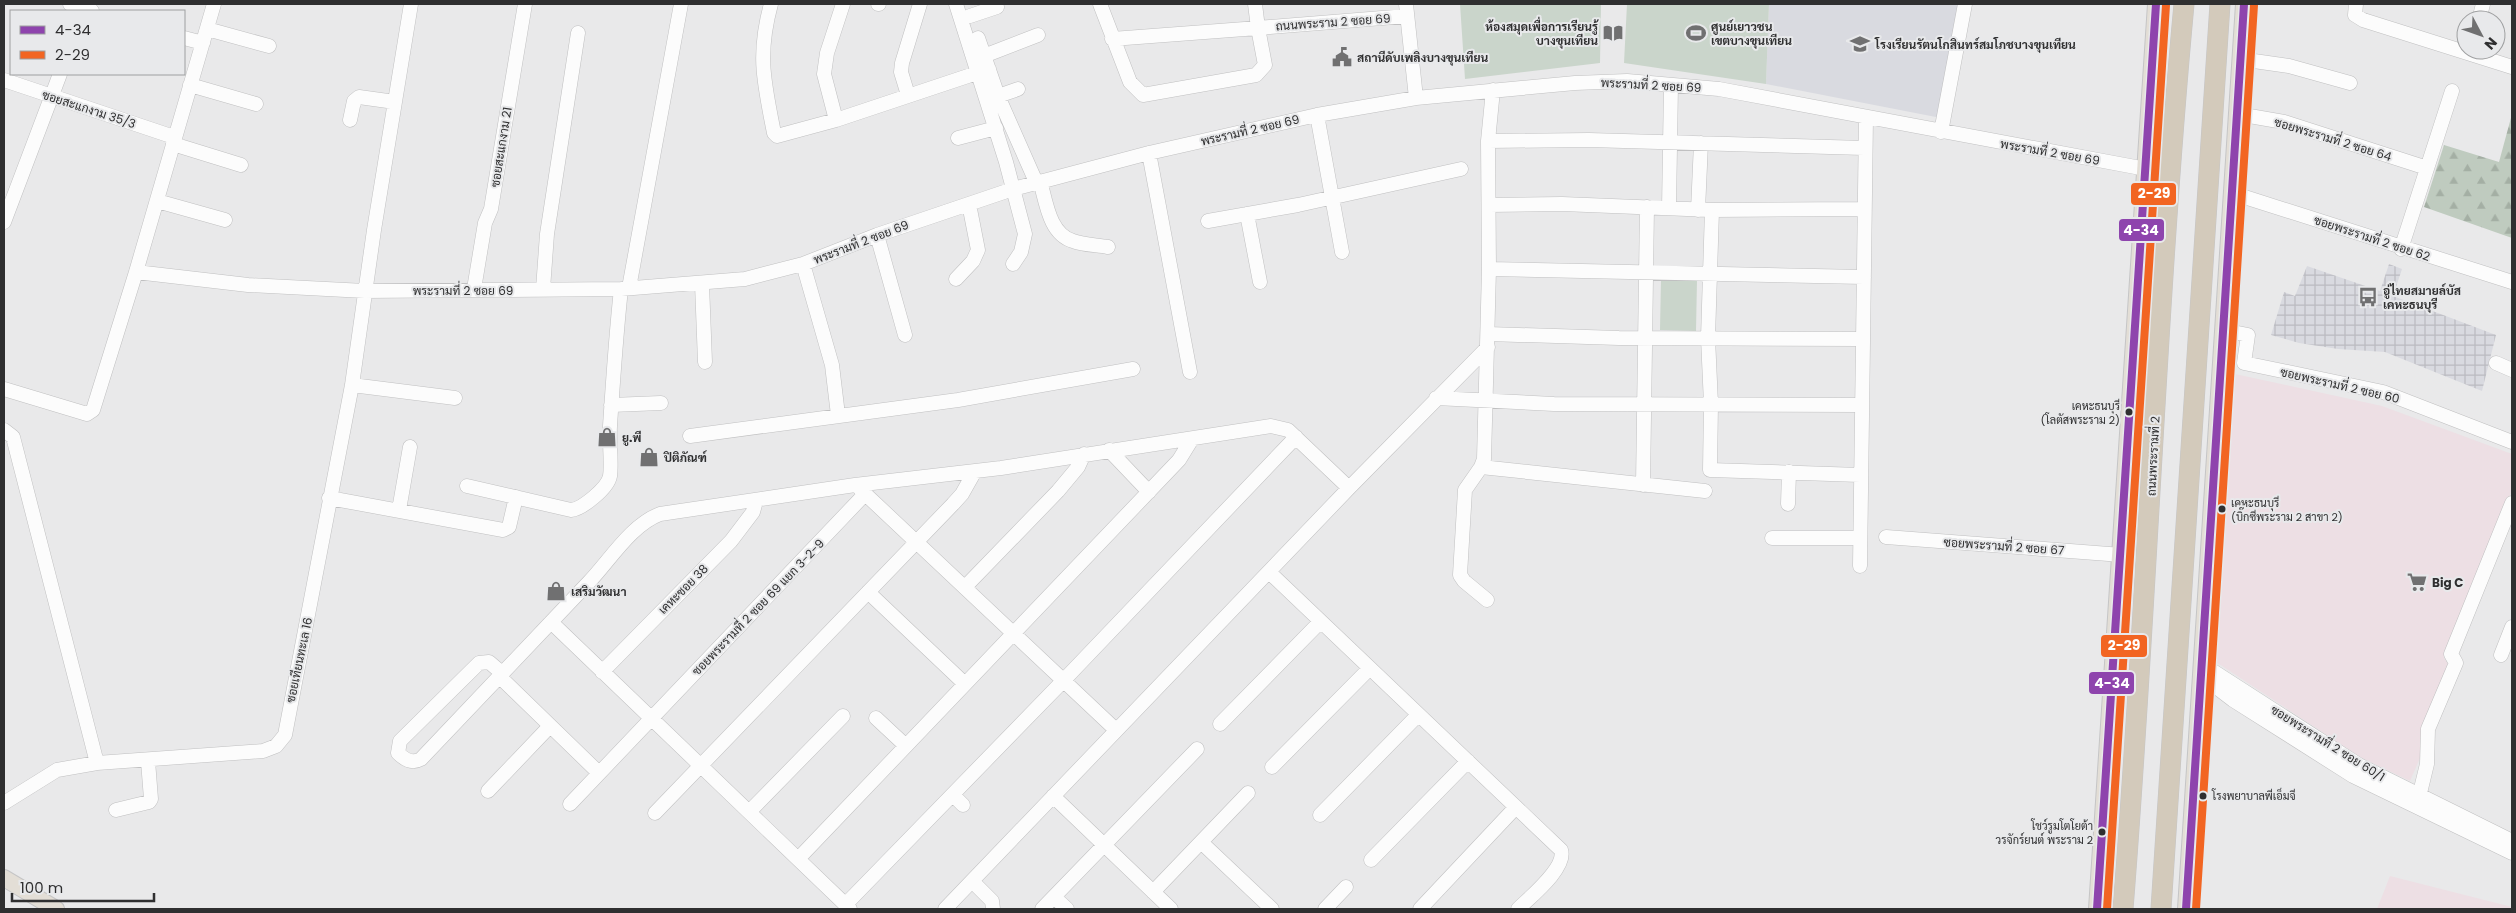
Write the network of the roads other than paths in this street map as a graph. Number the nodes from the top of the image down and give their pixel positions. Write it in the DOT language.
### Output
graph roads {
  1 [pos="214,4"];
  2 [pos="411,4"];
  3 [pos="525,4"];
  4 [pos="681,4"];
  5 [pos="771,4"];
  6 [pos="843,4"];
  7 [pos="920,4"];
  8 [pos="956,4"];
  9 [pos="1100,4"];
  10 [pos="1255,4"];
  11 [pos="1965,4"];
  12 [pos="2156,4"];
  13 [pos="2184,4"];
  14 [pos="2220,4"];
  15 [pos="2244,4"];
  16 [pos="2356,4"];
  17 [pos="997,7"];
  18 [pos="968,10"];
  19 [pos="1406,10"];
  20 [pos="1258,28"];
  21 [pos="207,30"];
  22 [pos="578,33"];
  23 [pos="1038,35"];
  24 [pos="185,38"];
  25 [pos="1112,39"];
  26 [pos="202,43"];
  27 [pos="269,46"];
  28 [pos="2456,48"];
  29 [pos="2240,59"];
  30 [pos="2492,60"];
  31 [pos="982,64"];
  32 [pos="2512,67"];
  33 [pos="60,75"];
  34 [pos="4,80"];
  35 [pos="2350,84"];
  36 [pos="190,85"];
  37 [pos="1671,85"];
  38 [pos="1018,89"];
  39 [pos="1493,90"];
  40 [pos="2452,91"];
  41 [pos="908,95"];
  42 [pos="998,96"];
  43 [pos="52,98"];
  44 [pos="1416,98"];
  45 [pos="395,102"];
  46 [pos="256,104"];
  47 [pos="2238,114"];
  48 [pos="1317,115"];
  49 [pos="1866,118"];
  50 [pos="350,120"];
  51 [pos="836,120"];
  52 [pos="996,128"];
  53 [pos="1941,132"];
  54 [pos="958,138"];
  55 [pos="173,141"];
  56 [pos="1488,141"];
  57 [pos="1670,142"];
  58 [pos="1700,142"];
  59 [pos="1864,148"];
  60 [pos="1148,153"];
  61 [pos="241,165"];
  62 [pos="2427,168"];
  63 [pos="1461,169"];
  64 [pos="2146,169"];
  65 [pos="1038,181"];
  66 [pos="1013,189"];
  67 [pos="2232,193"];
  68 [pos="1332,197"];
  69 [pos="157,201"];
  70 [pos="969,204"];
  71 [pos="1489,206"];
  72 [pos="1647,207"];
  73 [pos="1669,208"];
  74 [pos="1863,209"];
  75 [pos="1705,210"];
  76 [pos="1247,214"];
  77 [pos="225,220"];
  78 [pos="1208,221"];
  79 [pos="4,222"];
  80 [pos="877,235"];
  81 [pos="1108,247"];
  82 [pos="2401,248"];
  83 [pos="1342,252"];
  84 [pos="803,264"];
  85 [pos="1013,264"];
  86 [pos="1489,270"];
  87 [pos="136,272"];
  88 [pos="1647,274"];
  89 [pos="1710,275"];
  90 [pos="1864,277"];
  91 [pos="956,279"];
  92 [pos="1260,282"];
  93 [pos="2512,282"];
  94 [pos="702,284"];
  95 [pos="625,288"];
  96 [pos="474,289"];
  97 [pos="543,289"];
  98 [pos="365,291"];
  99 [pos="2223,330"];
  100 [pos="905,334"];
  101 [pos="1646,338"];
  102 [pos="1708,338"];
  103 [pos="1863,339"];
  104 [pos="1488,341"];
  105 [pos="704,362"];
  106 [pos="2496,363"];
  107 [pos="1132,370"];
  108 [pos="2512,370"];
  109 [pos="1190,372"];
  110 [pos="352,385"];
  111 [pos="4,389"];
  112 [pos="455,398"];
  113 [pos="1436,398"];
  114 [pos="1486,402"];
  115 [pos="661,403"];
  116 [pos="1712,404"];
  117 [pos="611,405"];
  118 [pos="1643,405"];
  119 [pos="1862,405"];
  120 [pos="838,415"];
  121 [pos="4,430"];
  122 [pos="690,436"];
  123 [pos="1296,437"];
  124 [pos="1192,439"];
  125 [pos="2512,442"];
  126 [pos="410,447"];
  127 [pos="1109,450"];
  128 [pos="1084,454"];
  129 [pos="1482,467"];
  130 [pos="975,471"];
  131 [pos="1789,472"];
  132 [pos="1860,474"];
  133 [pos="1643,485"];
  134 [pos="467,486"];
  135 [pos="1349,488"];
  136 [pos="860,490"];
  137 [pos="1704,491"];
  138 [pos="1149,492"];
  139 [pos="516,497"];
  140 [pos="329,498"];
  141 [pos="756,501"];
  142 [pos="2512,503"];
  143 [pos="1788,504"];
  144 [pos="399,510"];
  145 [pos="1886,537"];
  146 [pos="1772,538"];
  147 [pos="1859,538"];
  148 [pos="916,541"];
  149 [pos="2122,555"];
  150 [pos="1860,566"];
  151 [pos="1269,572"];
  152 [pos="965,587"];
  153 [pos="868,592"];
  154 [pos="1487,600"];
  155 [pos="551,622"];
  156 [pos="1320,622"];
  157 [pos="2512,627"];
  158 [pos="1014,635"];
  159 [pos="2500,655"];
  160 [pos="2202,664"];
  161 [pos="1369,669"];
  162 [pos="602,672"];
  163 [pos="501,675"];
  164 [pos="1063,681"];
  165 [pos="965,684"];
  166 [pos="2200,691"];
  167 [pos="1418,715"];
  168 [pos="843,716"];
  169 [pos="650,718"];
  170 [pos="876,718"];
  171 [pos="1220,724"];
  172 [pos="550,726"];
  173 [pos="1116,730"];
  174 [pos="906,746"];
  175 [pos="1197,749"];
  176 [pos="148,761"];
  177 [pos="1468,761"];
  178 [pos="97,763"];
  179 [pos="701,766"];
  180 [pos="1272,767"];
  181 [pos="600,772"];
  182 [pos="488,791"];
  183 [pos="1248,793"];
  184 [pos="1053,796"];
  185 [pos="2419,797"];
  186 [pos="4,804"];
  187 [pos="570,804"];
  188 [pos="1516,807"];
  189 [pos="116,810"];
  190 [pos="749,812"];
  191 [pos="655,813"];
  192 [pos="1320,815"];
  193 [pos="2512,841"];
  194 [pos="1202,842"];
  195 [pos="1104,844"];
  196 [pos="2512,853"];
  197 [pos="798,859"];
  198 [pos="1371,860"];
  199 [pos="4,878"];
  200 [pos="972,881"];
  201 [pos="1346,887"];
  202 [pos="1153,892"];
  203 [pos="1054,897"];
  204 [pos="847,907"];
  205 [pos="47,909"];
  206 [pos="52,909"];
  207 [pos="56,909"];
  208 [pos="945,909"];
  209 [pos="993,909"];
  210 [pos="1042,909"];
  211 [pos="1067,909"];
  212 [pos="1171,909"];
  213 [pos="1272,909"];
  214 [pos="1324,909"];
  215 [pos="1420,909"];
  216 [pos="1518,909"];
  217 [pos="2097,909"];
  218 [pos="2123,909"];
  219 [pos="2161,909"];
  220 [pos="2186,909"];
  1 -- 21 [label="street"];
  2 -- 45 [label="street, ซอยเทียนทะเล 16"];
  3 -- 96 [label="street, ซอยสะแกงาม 21"];
  4 -- 95 [label="street"];
  5 -- 51 [label="street"];
  6 -- 51 [label="street"];
  7 -- 41 [label="street"];
  8 -- 31 [label="street"];
  9 -- 25 [label="street, ถนนพระราม 2 ซอย 69"];
  10 -- 20 [label="street"];
  11 -- 53 [label="street"];
  12 -- 64 [label="main road, ถนนพระรามที่ 2"];
  13 -- 218 [label="highway, ถนนพระรามที่ 2"];
  14 -- 219 [label="highway"];
  15 -- 29 [label="main road"];
  16 -- 28 [label="street"];
  17 -- 18 [label="street"];
  18 -- 31 [label="street"];
  19 -- 20 [label="street, ถนนพระราม 2 ซอย 69"];
  19 -- 44 [label="street, ถนนพระราม 2 ซอย 69"];
  20 -- 25 [label="street, ถนนพระราม 2 ซอย 69"];
  20 -- 25 [label="street, ถนนพระราม 2 ซอย 69"];
  21 -- 26 [label="street"];
  21 -- 27 [label="street"];
  22 -- 97 [label="street"];
  23 -- 31 [label="street"];
  24 -- 26 [label="street"];
  26 -- 36 [label="street"];
  29 -- 35 [label="street"];
  29 -- 47 [label="main road"];
  30 -- 32 [label="street"];
  31 -- 41 [label="street"];
  31 -- 42 [label="street"];
  31 -- 52 [label="street"];
  33 -- 43 [label="street"];
  34 -- 43 [label="street, ซอยสะแกงาม 35/3"];
  36 -- 46 [label="street"];
  36 -- 55 [label="street"];
  37 -- 39 [label="street, พระรามที่ 2 ซอย 69"];
  37 -- 49 [label="street, พระรามที่ 2 ซอย 69"];
  37 -- 57 [label="street"];
  38 -- 42 [label="street"];
  39 -- 44 [label="street, พระรามที่ 2 ซอย 69"];
  39 -- 56 [label="street"];
  40 -- 62 [label="street"];
  41 -- 51 [label="street"];
  42 -- 65 [label="street"];
  43 -- 55 [label="street, ซอยสะแกงาม 35/3"];
  43 -- 79 [label="street"];
  44 -- 48 [label="street, พระรามที่ 2 ซอย 69"];
  45 -- 50 [label="street"];
  45 -- 98 [label="street, ซอยเทียนทะเล 16"];
  47 -- 62 [label="street, ซอยพระรามที่ 2 ซอย 64"];
  47 -- 67 [label="main road"];
  48 -- 60 [label="street, พระรามที่ 2 ซอย 69"];
  48 -- 68 [label="street"];
  49 -- 53 [label="street, พระรามที่ 2 ซอย 69"];
  49 -- 59 [label="street"];
  52 -- 54 [label="street"];
  52 -- 66 [label="street"];
  53 -- 64 [label="street, พระรามที่ 2 ซอย 69"];
  55 -- 61 [label="street, ซอยสะแกงาม 35/3"];
  55 -- 69 [label="street"];
  56 -- 57 [label="street"];
  56 -- 71 [label="street"];
  57 -- 58 [label="street"];
  57 -- 73 [label="street"];
  58 -- 59 [label="street"];
  58 -- 75 [label="street"];
  59 -- 74 [label="street"];
  60 -- 65 [label="street, พระรามที่ 2 ซอย 69"];
  60 -- 109 [label="street"];
  62 -- 82 [label="street"];
  63 -- 68 [label="street"];
  64 -- 149 [label="main road, ถนนพระรามที่ 2"];
  65 -- 66 [label="street, พระรามที่ 2 ซอย 69"];
  65 -- 81 [label="street"];
  66 -- 70 [label="street, พระรามที่ 2 ซอย 69"];
  66 -- 85 [label="street"];
  67 -- 82 [label="street, ซอยพระรามที่ 2 ซอย 62"];
  67 -- 99 [label="main road"];
  68 -- 76 [label="street"];
  68 -- 83 [label="street"];
  69 -- 77 [label="street"];
  69 -- 87 [label="street"];
  70 -- 80 [label="street, พระรามที่ 2 ซอย 69"];
  70 -- 91 [label="street"];
  71 -- 72 [label="street"];
  71 -- 86 [label="street"];
  72 -- 73 [label="street"];
  72 -- 88 [label="street"];
  73 -- 75 [label="street"];
  74 -- 75 [label="street"];
  74 -- 90 [label="street"];
  75 -- 89 [label="street"];
  76 -- 78 [label="street"];
  76 -- 92 [label="street"];
  80 -- 84 [label="street, พระรามที่ 2 ซอย 69"];
  80 -- 100 [label="street"];
  82 -- 93 [label="street, ซอยพระรามที่ 2 ซอย 62"];
  84 -- 94 [label="street, พระรามที่ 2 ซอย 69"];
  84 -- 120 [label="street"];
  86 -- 88 [label="street"];
  86 -- 104 [label="street"];
  87 -- 98 [label="street, พระรามที่ 2 ซอย 69"];
  87 -- 111 [label="street"];
  88 -- 89 [label="street"];
  88 -- 101 [label="street"];
  89 -- 90 [label="street"];
  89 -- 102 [label="street"];
  90 -- 103 [label="street"];
  94 -- 95 [label="street, พระรามที่ 2 ซอย 69"];
  94 -- 105 [label="street"];
  95 -- 97 [label="street, พระรามที่ 2 ซอย 69"];
  95 -- 117 [label="street"];
  96 -- 97 [label="street, พระรามที่ 2 ซอย 69"];
  96 -- 98 [label="street, พระรามที่ 2 ซอย 69"];
  98 -- 110 [label="street, ซอยเทียนทะเล 16"];
  99 -- 125 [label="street, ซอยพระรามที่ 2 ซอย 60"];
  99 -- 160 [label="main road"];
  101 -- 102 [label="street"];
  101 -- 104 [label="street"];
  101 -- 118 [label="street"];
  102 -- 103 [label="street"];
  102 -- 116 [label="street"];
  103 -- 119 [label="street"];
  104 -- 113 [label="street"];
  104 -- 114 [label="street"];
  106 -- 108 [label="street"];
  107 -- 120 [label="street"];
  110 -- 112 [label="street"];
  110 -- 140 [label="street, ซอยเทียนทะเล 16"];
  113 -- 114 [label="street"];
  113 -- 135 [label="street"];
  114 -- 118 [label="street"];
  114 -- 129 [label="street"];
  115 -- 117 [label="street"];
  116 -- 118 [label="street"];
  116 -- 119 [label="street"];
  116 -- 131 [label="street"];
  117 -- 139 [label="street"];
  118 -- 133 [label="street"];
  119 -- 132 [label="street"];
  120 -- 122 [label="street"];
  121 -- 178 [label="street"];
  123 -- 124 [label="street"];
  123 -- 135 [label="street"];
  123 -- 164 [label="street"];
  124 -- 127 [label="street"];
  124 -- 138 [label="street"];
  126 -- 144 [label="street"];
  127 -- 128 [label="street"];
  127 -- 138 [label="street"];
  128 -- 130 [label="street"];
  128 -- 152 [label="street"];
  129 -- 133 [label="street"];
  129 -- 154 [label="street"];
  130 -- 136 [label="street"];
  130 -- 148 [label="street"];
  131 -- 132 [label="street"];
  131 -- 143 [label="street"];
  132 -- 147 [label="street"];
  133 -- 137 [label="street"];
  134 -- 139 [label="street"];
  135 -- 151 [label="street"];
  136 -- 141 [label="street"];
  136 -- 148 [label="street"];
  136 -- 169 [label="street, ซอยพระรามที่ 2 ซอย 69 แยก 3-2-9"];
  138 -- 158 [label="street"];
  139 -- 144 [label="street"];
  140 -- 144 [label="street"];
  140 -- 176 [label="street, ซอยเทียนทะเล 16"];
  141 -- 155 [label="street"];
  141 -- 162 [label="street, เคหะซอย 38"];
  142 -- 185 [label="street"];
  145 -- 149 [label="street, ซอยพระรามที่ 2 ซอย 67"];
  146 -- 147 [label="street"];
  147 -- 150 [label="street"];
  148 -- 152 [label="street"];
  148 -- 153 [label="street"];
  149 -- 217 [label="main road, ถนนพระรามที่ 2"];
  151 -- 156 [label="street"];
  151 -- 173 [label="street"];
  152 -- 158 [label="street"];
  153 -- 165 [label="street"];
  153 -- 179 [label="street"];
  155 -- 162 [label="street"];
  155 -- 163 [label="street"];
  156 -- 161 [label="street"];
  156 -- 171 [label="street"];
  157 -- 159 [label="street"];
  158 -- 164 [label="street"];
  158 -- 165 [label="street"];
  160 -- 166 [label="main road"];
  160 -- 185 [label="street, ซอยพระรามที่ 2 ซอย 60/1"];
  161 -- 167 [label="street"];
  161 -- 180 [label="street"];
  162 -- 169 [label="street"];
  163 -- 163 [label="street"];
  163 -- 172 [label="street"];
  164 -- 173 [label="street"];
  164 -- 204 [label="street"];
  165 -- 174 [label="street"];
  166 -- 196 [label="street, ซอยพระรามที่ 2 ซอย 60/1"];
  166 -- 220 [label="main road"];
  167 -- 177 [label="street"];
  167 -- 192 [label="street"];
  168 -- 190 [label="street"];
  169 -- 179 [label="street"];
  169 -- 181 [label="street, ซอยพระรามที่ 2 ซอย 69 แยก 3-2-9"];
  170 -- 174 [label="street"];
  172 -- 181 [label="street"];
  172 -- 182 [label="street"];
  173 -- 184 [label="street"];
  174 -- 197 [label="street"];
  175 -- 195 [label="street"];
  176 -- 178 [label="street, ซอยเทียนทะเล 16"];
  176 -- 189 [label="street"];
  177 -- 188 [label="street"];
  177 -- 198 [label="street"];
  178 -- 186 [label="street, ซอยเทียนทะเล 16"];
  179 -- 190 [label="street"];
  179 -- 191 [label="street"];
  181 -- 187 [label="street, ซอยพระรามที่ 2 ซอย 69 แยก 3-2-9"];
  183 -- 194 [label="street"];
  184 -- 195 [label="street"];
  184 -- 200 [label="street"];
  185 -- 193 [label="street, ซอยพระรามที่ 2 ซอย 60/1"];
  188 -- 215 [label="street"];
  188 -- 216 [label="street"];
  190 -- 197 [label="street"];
  194 -- 202 [label="street"];
  194 -- 213 [label="street"];
  195 -- 202 [label="street"];
  195 -- 203 [label="street"];
  197 -- 204 [label="street"];
  199 -- 207 [label="main road"];
  200 -- 208 [label="street"];
  200 -- 209 [label="street"];
  201 -- 214 [label="street"];
  202 -- 212 [label="street"];
  203 -- 210 [label="street"];
  203 -- 211 [label="street"];
  205 -- 206 [label="main road"];
}
